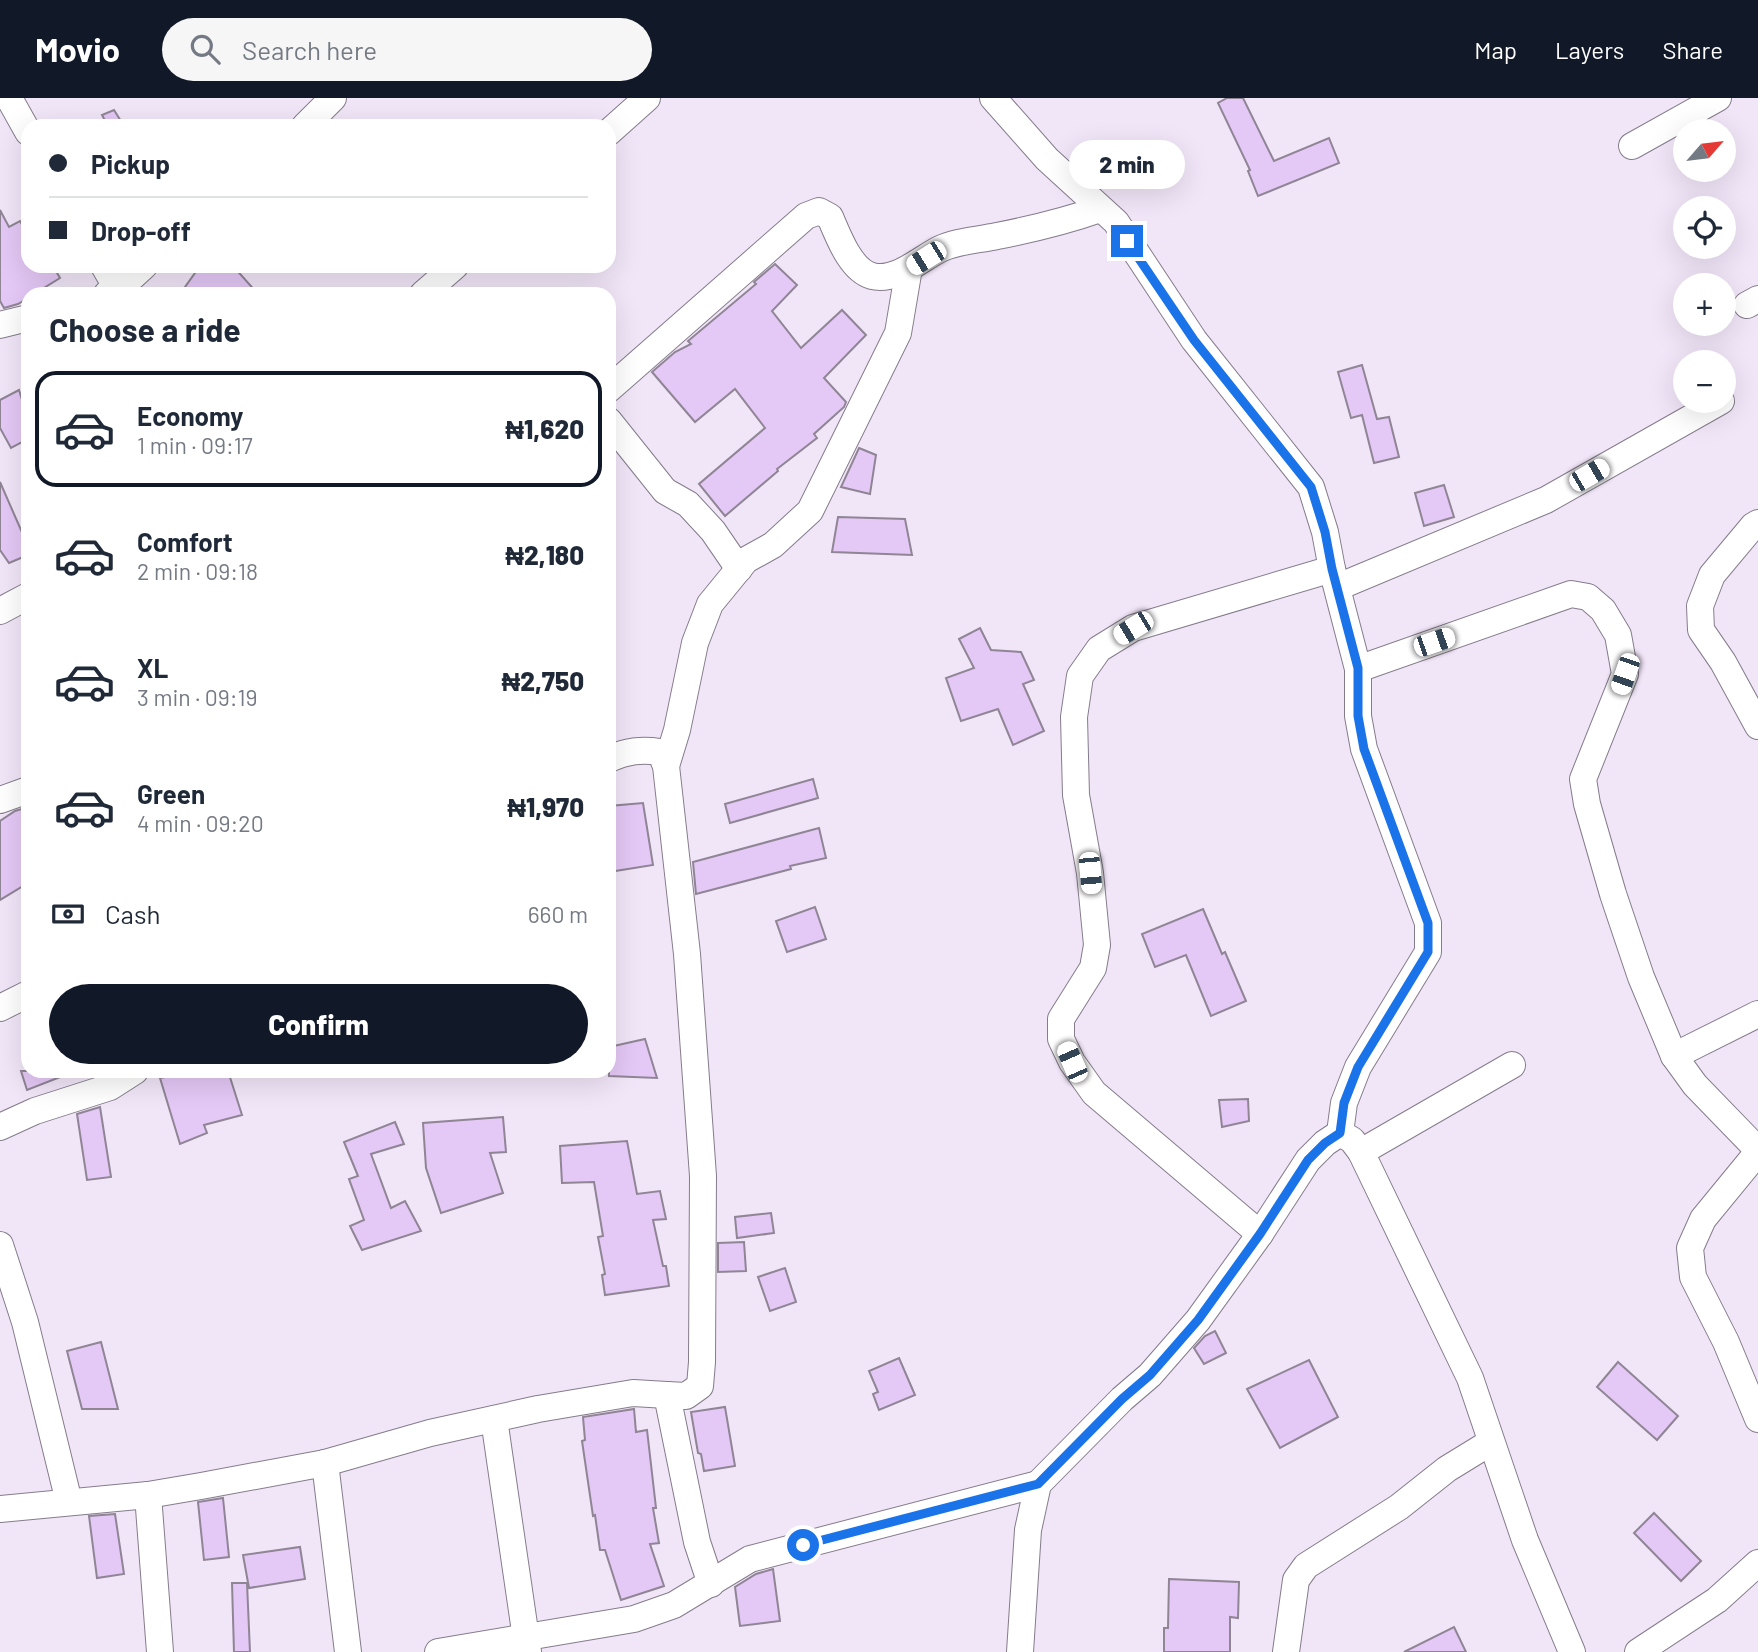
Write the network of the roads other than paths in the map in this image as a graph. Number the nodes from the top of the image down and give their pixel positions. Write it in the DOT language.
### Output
graph roads {
  1 [pos="9,98"];
  2 [pos="333,98"];
  3 [pos="647,98"];
  4 [pos="992,98"];
  5 [pos="1718,98"];
  6 [pos="21,119"];
  7 [pos="312,119"];
  8 [pos="616,126"];
  9 [pos="1632,146"];
  10 [pos="1100,209"];
  11 [pos="909,268"];
  12 [pos="137,273"];
  13 [pos="447,273"];
  14 [pos="122,287"];
  15 [pos="431,287"];
  16 [pos="21,320"];
  17 [pos="0,325"];
  18 [pos="616,383"];
  19 [pos="1700,413"];
  20 [pos="616,430"];
  21 [pos="1758,523"];
  22 [pos="739,569"];
  23 [pos="1335,578"];
  24 [pos="21,600"];
  25 [pos="0,611"];
  26 [pos="1358,668"];
  27 [pos="1758,726"];
  28 [pos="616,756"];
  29 [pos="666,765"];
  30 [pos="21,792"];
  31 [pos="0,800"];
  32 [pos="21,998"];
  33 [pos="0,1008"];
  34 [pos="1758,1014"];
  35 [pos="1674,1056"];
  36 [pos="1512,1065"];
  37 [pos="124,1078"];
  38 [pos="0,1127"];
  39 [pos="1340,1133"];
  40 [pos="1758,1151"];
  41 [pos="1361,1152"];
  42 [pos="1260,1234"];
  43 [pos="0,1245"];
  44 [pos="667,1395"];
  45 [pos="494,1419"];
  46 [pos="1758,1419"];
  47 [pos="1491,1442"];
  48 [pos="325,1463"];
  49 [pos="1038,1484"];
  50 [pos="148,1494"];
  51 [pos="69,1502"];
  52 [pos="0,1509"];
  53 [pos="1758,1563"];
  54 [pos="711,1584"];
  55 [pos="527,1644"];
  56 [pos="160,1652"];
  57 [pos="348,1652"];
  58 [pos="438,1652"];
  59 [pos="1020,1652"];
  60 [pos="1286,1652"];
  61 [pos="1572,1652"];
  62 [pos="1638,1652"];
  1 -- 6 [label="street"];
  2 -- 7 [label="street"];
  3 -- 8 [label="street"];
  4 -- 10 [label="street"];
  5 -- 9 [label="street"];
  10 -- 11 [label="street"];
  10 -- 23 [label="street"];
  11 -- 18 [label="street"];
  11 -- 22 [label="street"];
  12 -- 14 [label="street"];
  13 -- 15 [label="street"];
  16 -- 17 [label="street"];
  19 -- 23 [label="street"];
  20 -- 22 [label="street"];
  21 -- 27 [label="street"];
  22 -- 29 [label="street"];
  23 -- 26 [label="street"];
  23 -- 42 [label="street"];
  24 -- 25 [label="street"];
  26 -- 35 [label="street"];
  26 -- 39 [label="street"];
  28 -- 29 [label="street"];
  29 -- 44 [label="street"];
  30 -- 31 [label="street"];
  32 -- 33 [label="street"];
  34 -- 35 [label="street"];
  35 -- 40 [label="street"];
  36 -- 41 [label="street"];
  37 -- 38 [label="street"];
  39 -- 41 [label="street"];
  39 -- 42 [label="street"];
  40 -- 46 [label="street"];
  41 -- 47 [label="street"];
  42 -- 49 [label="street"];
  43 -- 51 [label="street"];
  44 -- 45 [label="street"];
  44 -- 54 [label="street"];
  45 -- 48 [label="street"];
  45 -- 55 [label="street"];
  47 -- 60 [label="street"];
  47 -- 61 [label="street"];
  48 -- 50 [label="street"];
  48 -- 57 [label="street"];
  49 -- 54 [label="street"];
  49 -- 59 [label="street"];
  50 -- 51 [label="street"];
  50 -- 56 [label="street"];
  51 -- 52 [label="street"];
  53 -- 62 [label="street"];
  54 -- 55 [label="street"];
  55 -- 58 [label="street"];
}
